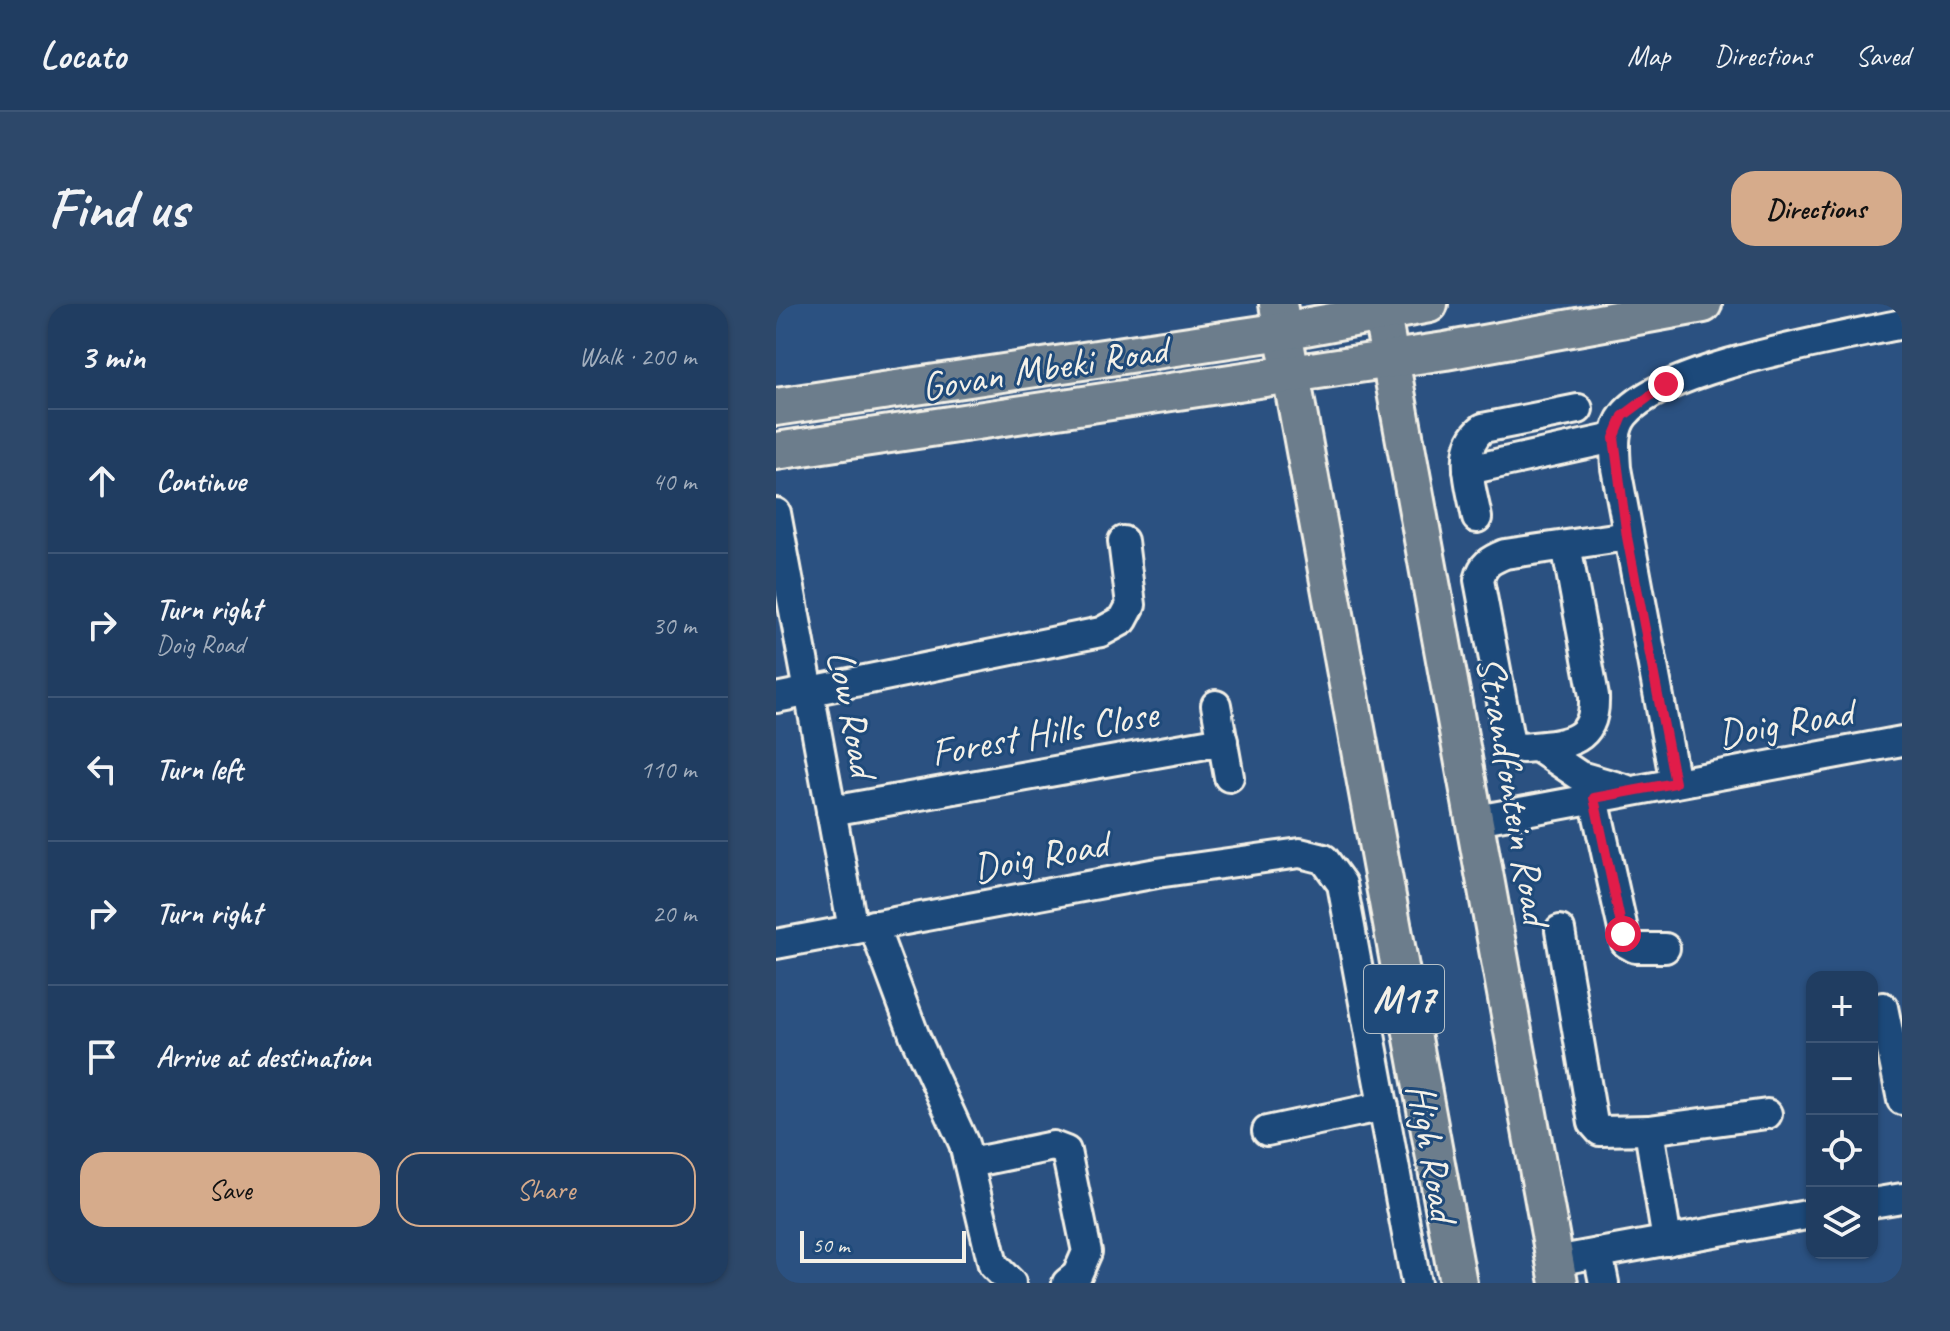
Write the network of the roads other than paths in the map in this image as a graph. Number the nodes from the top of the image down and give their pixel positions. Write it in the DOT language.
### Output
graph roads {
  1 [pos="1429,304"];
  2 [pos="1703,304"];
  3 [pos="1381,309"];
  4 [pos="1281,317"];
  5 [pos="1902,324"];
  6 [pos="1390,359"];
  7 [pos="1292,375"];
  8 [pos="776,407"];
  9 [pos="1578,409"];
  10 [pos="1614,438"];
  11 [pos="776,451"];
  12 [pos="1468,470"];
  13 [pos="776,513"];
  14 [pos="1477,518"];
  15 [pos="1627,537"];
  16 [pos="1123,541"];
  17 [pos="1566,545"];
  18 [pos="807,691"];
  19 [pos="776,698"];
  20 [pos="1216,705"];
  21 [pos="1223,741"];
  22 [pos="1902,741"];
  23 [pos="1537,747"];
  24 [pos="1229,777"];
  25 [pos="1675,783"];
  26 [pos="1633,790"];
  27 [pos="1594,798"];
  28 [pos="831,811"];
  29 [pos="1493,817"];
  30 [pos="1319,856"];
  31 [pos="863,927"];
  32 [pos="1560,930"];
  33 [pos="776,944"];
  34 [pos="1665,948"];
  35 [pos="1883,1007"];
  36 [pos="1902,1100"];
  37 [pos="1384,1106"];
  38 [pos="1767,1114"];
  39 [pos="1649,1130"];
  40 [pos="1267,1131"];
  41 [pos="970,1163"];
  42 [pos="1902,1198"];
  43 [pos="1878,1202"];
  44 [pos="1806,1215"];
  45 [pos="1667,1241"];
  46 [pos="1598,1253"];
  47 [pos="1557,1272"];
  48 [pos="1011,1283"];
  49 [pos="1067,1283"];
  50 [pos="1416,1283"];
  51 [pos="1458,1283"];
  52 [pos="1604,1283"];
  1 -- 3 [label="main road, Govan Mbeki Road"];
  2 -- 6 [label="main road, Govan Mbeki Road"];
  3 -- 4 [label="main road, Govan Mbeki Road"];
  3 -- 6 [label="main road, Strandfontein Road / M17"];
  4 -- 7 [label="main road, M17"];
  4 -- 8 [label="main road, Govan Mbeki Road"];
  5 -- 10 [label="street"];
  6 -- 7 [label="main road, Govan Mbeki Road"];
  6 -- 47 [label="main road, Strandfontein Road / M17"];
  7 -- 11 [label="main road, Govan Mbeki Road"];
  7 -- 51 [label="main road, M17"];
  9 -- 12 [label="street"];
  10 -- 12 [label="street"];
  10 -- 15 [label="street"];
  12 -- 14 [label="street"];
  13 -- 18 [label="street, Low Road"];
  15 -- 17 [label="street"];
  15 -- 25 [label="street"];
  16 -- 18 [label="street"];
  17 -- 23 [label="street"];
  17 -- 23 [label="street"];
  18 -- 19 [label="street"];
  18 -- 28 [label="street, Low Road"];
  20 -- 21 [label="street, Forest Hills Close"];
  21 -- 24 [label="street, Forest Hills Close"];
  21 -- 28 [label="street, Forest Hills Close"];
  22 -- 25 [label="street, Doig Road"];
  23 -- 26 [label="street"];
  25 -- 26 [label="street, Doig Road"];
  26 -- 27 [label="street, Doig Road"];
  27 -- 29 [label="street, Doig Road"];
  27 -- 34 [label="street"];
  28 -- 31 [label="street, Low Road"];
  30 -- 31 [label="street, Doig Road"];
  30 -- 37 [label="street, High Road"];
  31 -- 33 [label="street, Doig Road"];
  31 -- 41 [label="street, Low Road"];
  32 -- 39 [label="street"];
  35 -- 36 [label="street"];
  37 -- 40 [label="street"];
  37 -- 50 [label="street, High Road"];
  38 -- 39 [label="street"];
  39 -- 45 [label="street"];
  41 -- 48 [label="street, Low Road"];
  41 -- 49 [label="street"];
  42 -- 43 [label="street"];
  44 -- 45 [label="street"];
  45 -- 46 [label="street"];
  46 -- 47 [label="street"];
  46 -- 52 [label="street"];
}
